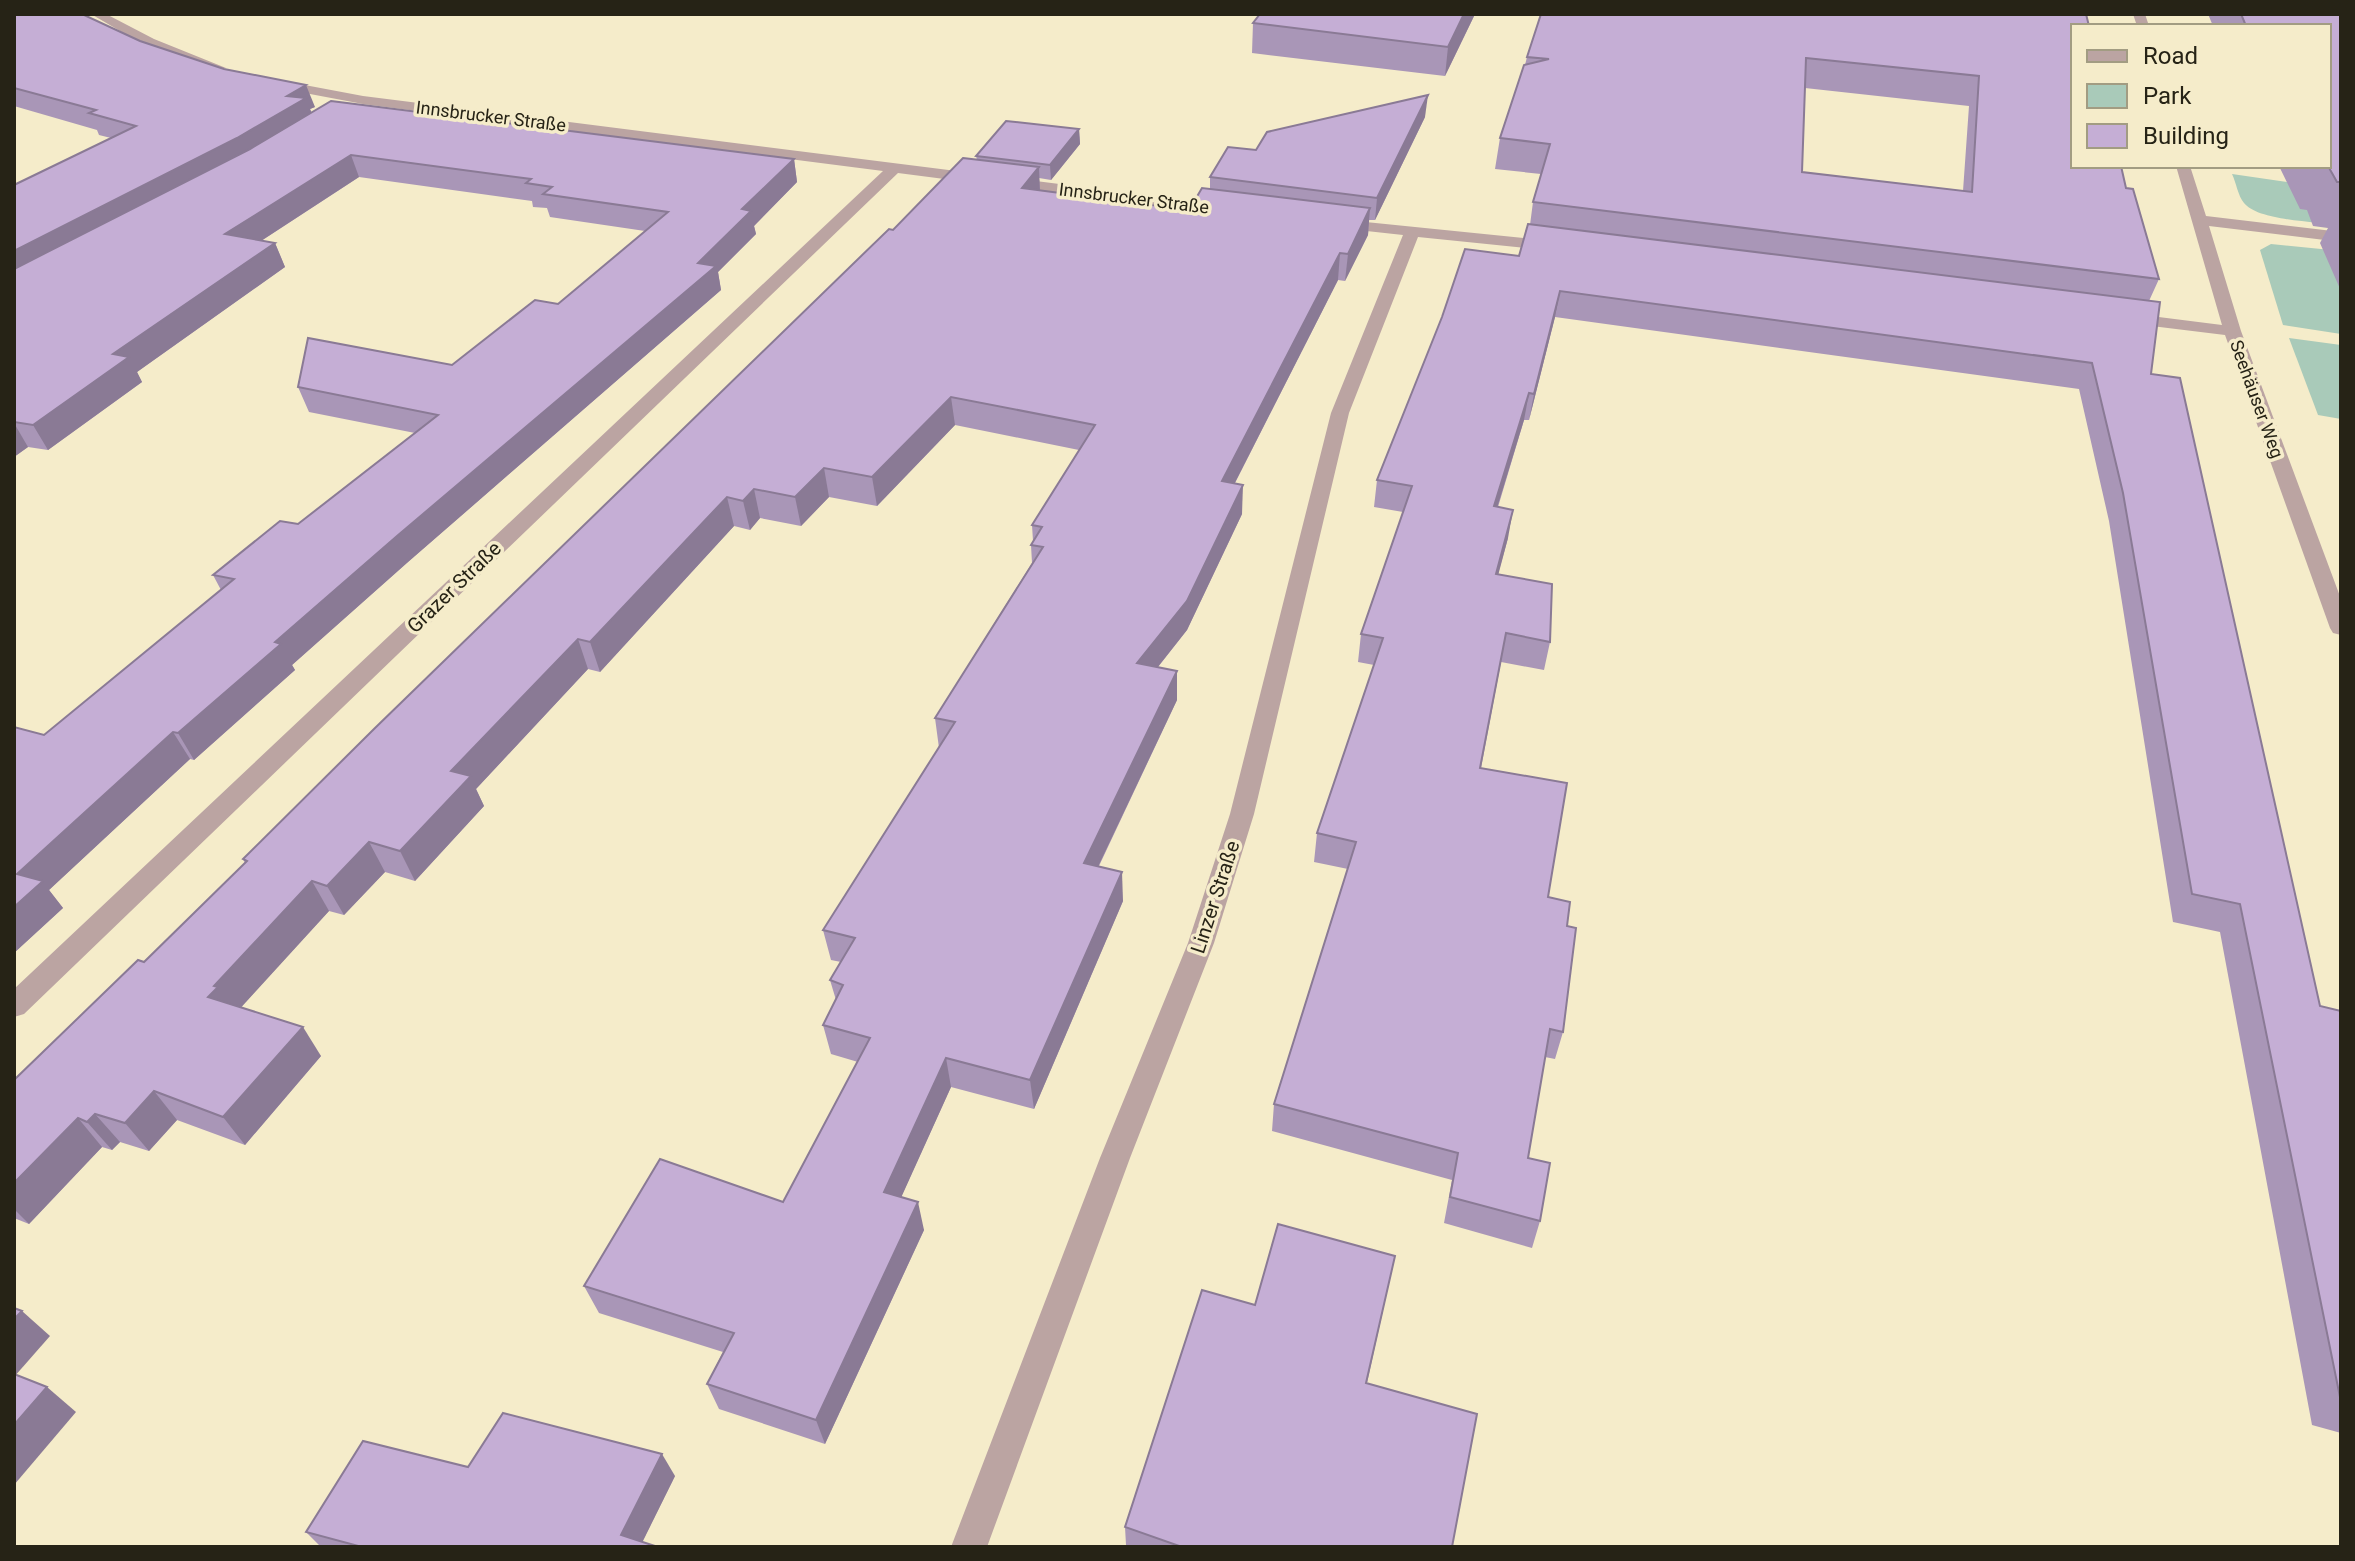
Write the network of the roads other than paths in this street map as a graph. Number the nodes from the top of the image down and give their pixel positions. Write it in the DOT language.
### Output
graph roads {
  1 [pos="97,14"];
  2 [pos="236,73"];
  3 [pos="265,81"];
  4 [pos="363,100"];
  5 [pos="340,114"];
  6 [pos="894,168"];
  7 [pos="2184,168"];
  8 [pos="1238,211"];
  9 [pos="2200,220"];
  10 [pos="1316,221"];
  11 [pos="1412,233"];
  12 [pos="2341,237"];
  13 [pos="1574,248"];
  14 [pos="2103,315"];
  15 [pos="2232,331"];
  16 [pos="2341,628"];
  17 [pos="14,1006"];
  18 [pos="969,1547"];
  1 -- 2 [label="street"];
  3 -- 4 [label="street, Innsbrucker Straße"];
  4 -- 5 [label="street"];
  4 -- 6 [label="street, Innsbrucker Straße"];
  6 -- 8 [label="street, Innsbrucker Straße"];
  6 -- 17 [label="street, Grazer Straße"];
  7 -- 9 [label="street, Seehäuser Weg"];
  9 -- 12 [label="street"];
  9 -- 15 [label="street, Seehäuser Weg"];
  10 -- 11 [label="street"];
  11 -- 13 [label="street"];
  11 -- 18 [label="street, Linzer Straße"];
  14 -- 15 [label="street"];
  15 -- 16 [label="street, Seehäuser Weg"];
}
